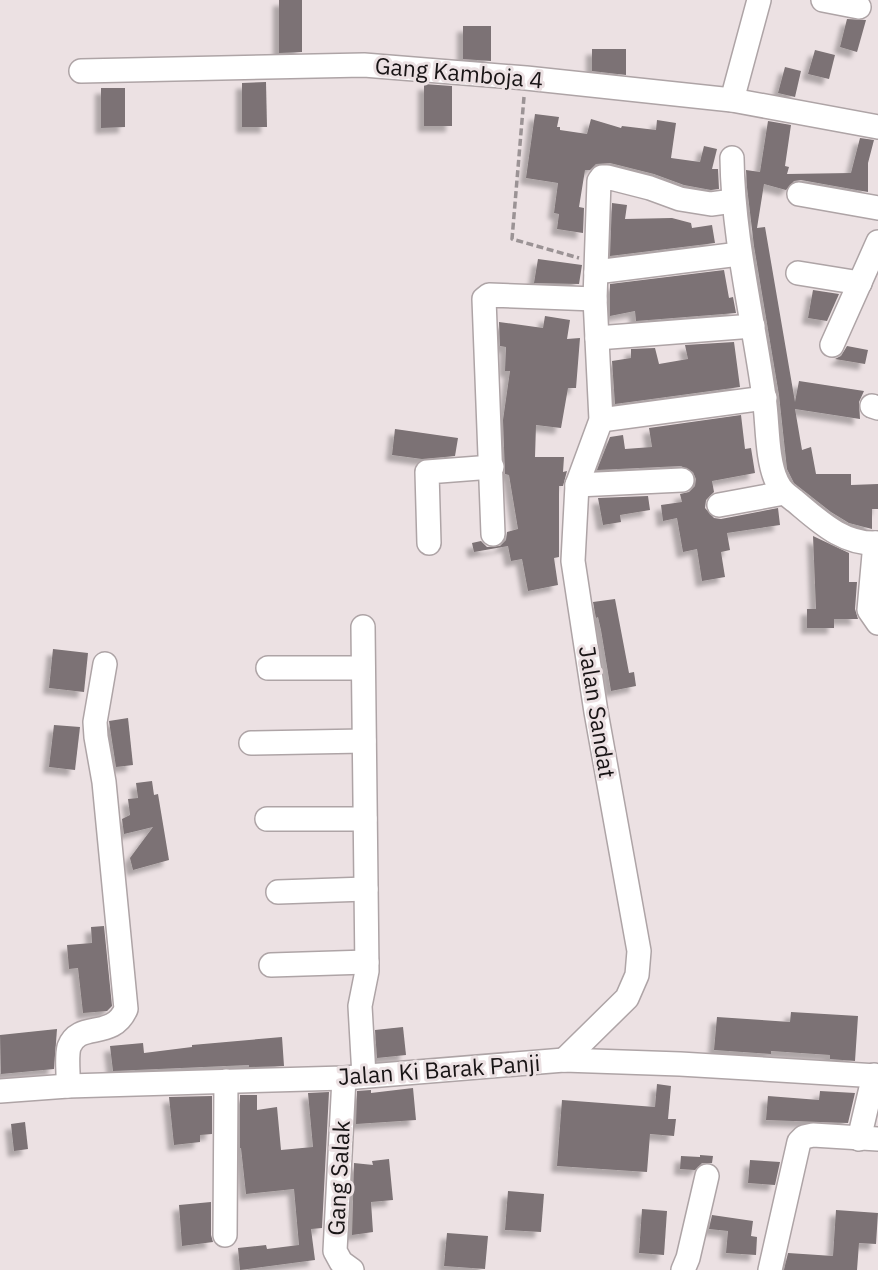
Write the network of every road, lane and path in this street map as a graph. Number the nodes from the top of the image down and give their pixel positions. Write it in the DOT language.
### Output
graph roads {
  1 [pos="759,0"];
  2 [pos="823,0"];
  3 [pos="859,7"];
  4 [pos="81,71"];
  5 [pos="526,78"];
  6 [pos="732,100"];
  7 [pos="878,127"];
  8 [pos="732,158"];
  9 [pos="799,194"];
  10 [pos="733,201"];
  11 [pos="878,208"];
  12 [pos="878,242"];
  13 [pos="739,254"];
  14 [pos="596,267"];
  15 [pos="798,273"];
  16 [pos="860,283"];
  17 [pos="594,299"];
  18 [pos="753,326"];
  19 [pos="597,338"];
  20 [pos="832,345"];
  21 [pos="765,398"];
  22 [pos="601,420"];
  23 [pos="492,467"];
  24 [pos="682,480"];
  25 [pos="577,485"];
  26 [pos="784,493"];
  27 [pos="719,505"];
  28 [pos="493,534"];
  29 [pos="429,543"];
  30 [pos="877,543"];
  31 [pos="878,622"];
  32 [pos="363,627"];
  33 [pos="105,664"];
  34 [pos="268,668"];
  35 [pos="363,668"];
  36 [pos="364,741"];
  37 [pos="251,743"];
  38 [pos="267,819"];
  39 [pos="365,819"];
  40 [pos="366,889"];
  41 [pos="278,892"];
  42 [pos="367,962"];
  43 [pos="271,965"];
  44 [pos="564,1060"];
  45 [pos="876,1075"];
  46 [pos="354,1077"];
  47 [pos="226,1082"];
  48 [pos="68,1086"];
  49 [pos="0,1091"];
  50 [pos="868,1139"];
  51 [pos="707,1176"];
  52 [pos="225,1235"];
  53 [pos="352,1270"];
  54 [pos="683,1270"];
  55 [pos="770,1270"];
  1 -- 6 [label="street"];
  2 -- 3 [label="street"];
  4 -- 5 [label="street, Gang Kamboja 4"];
  5 -- 6 [label="street, Gang Kamboja 4"];
  5 -- 14 [label="path"];
  6 -- 7 [label="street, Gang Kamboja 4"];
  8 -- 10 [label="street"];
  9 -- 11 [label="street"];
  10 -- 13 [label="street"];
  10 -- 14 [label="street, Jalan Sandat"];
  12 -- 16 [label="street"];
  13 -- 14 [label="street"];
  13 -- 18 [label="street"];
  14 -- 17 [label="street, Jalan Sandat"];
  15 -- 16 [label="street"];
  16 -- 20 [label="street"];
  17 -- 19 [label="street, Jalan Sandat"];
  17 -- 23 [label="street"];
  18 -- 19 [label="street"];
  18 -- 21 [label="street"];
  19 -- 22 [label="street, Jalan Sandat"];
  21 -- 22 [label="street"];
  21 -- 26 [label="street"];
  22 -- 25 [label="street, Jalan Sandat"];
  23 -- 28 [label="street"];
  23 -- 29 [label="street"];
  24 -- 25 [label="street"];
  25 -- 44 [label="street, Jalan Sandat"];
  26 -- 27 [label="street"];
  26 -- 30 [label="street"];
  30 -- 31 [label="street"];
  32 -- 35 [label="street, Gang Salak"];
  33 -- 48 [label="street"];
  34 -- 35 [label="street"];
  35 -- 36 [label="street, Gang Salak"];
  36 -- 37 [label="street"];
  36 -- 39 [label="street, Gang Salak"];
  38 -- 39 [label="street"];
  39 -- 40 [label="street, Gang Salak"];
  40 -- 41 [label="street"];
  40 -- 42 [label="street, Gang Salak"];
  42 -- 43 [label="street"];
  42 -- 46 [label="street, Gang Salak"];
  44 -- 45 [label="street, Jalan Ki Barak Panji"];
  44 -- 46 [label="street, Jalan Ki Barak Panji"];
  45 -- 50 [label="street"];
  46 -- 47 [label="street, Jalan Ki Barak Panji"];
  46 -- 53 [label="street, Gang Salak"];
  47 -- 48 [label="street, Jalan Ki Barak Panji"];
  47 -- 52 [label="street"];
  48 -- 49 [label="street, Jalan Ki Barak Panji"];
  50 -- 55 [label="street"];
  51 -- 54 [label="street"];
}
